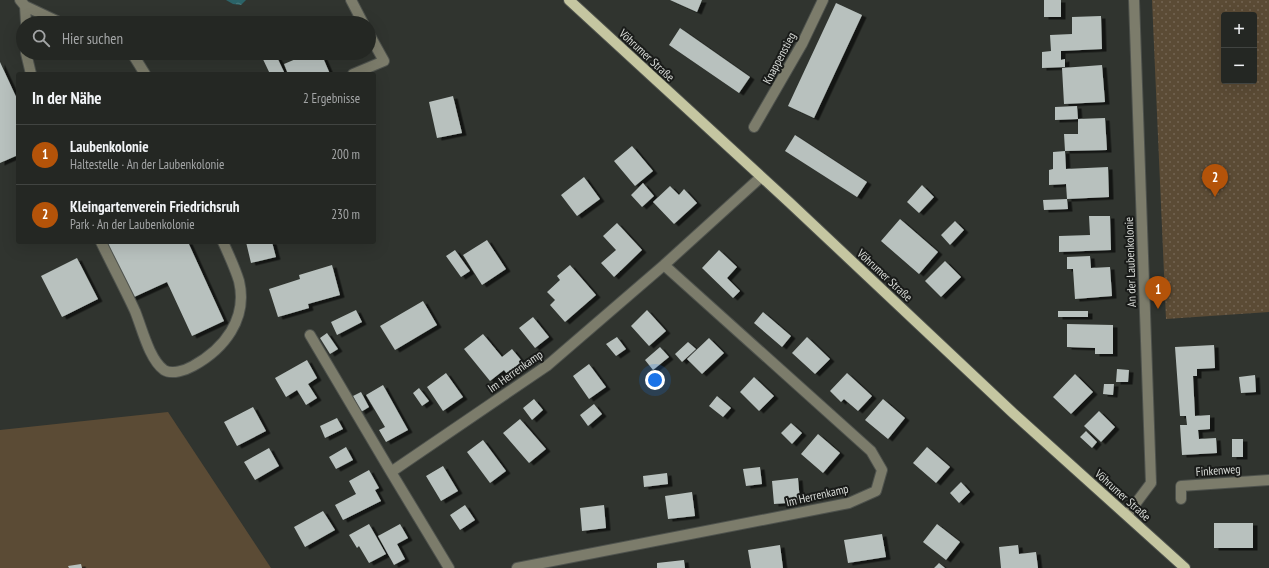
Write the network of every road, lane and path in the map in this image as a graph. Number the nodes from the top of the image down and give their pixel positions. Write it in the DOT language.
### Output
graph roads {
  1 [pos="351,0"];
  2 [pos="569,0"];
  3 [pos="823,0"];
  4 [pos="1134,0"];
  5 [pos="23,3"];
  6 [pos="25,16"];
  7 [pos="48,16"];
  8 [pos="359,16"];
  9 [pos="376,47"];
  10 [pos="27,60"];
  11 [pos="136,60"];
  12 [pos="30,72"];
  13 [pos="144,72"];
  14 [pos="358,72"];
  15 [pos="754,127"];
  16 [pos="761,178"];
  17 [pos="102,244"];
  18 [pos="224,244"];
  19 [pos="664,265"];
  20 [pos="310,335"];
  21 [pos="391,472"];
  22 [pos="1269,480"];
  23 [pos="1181,499"];
  24 [pos="1127,515"];
  25 [pos="449,568"];
  26 [pos="516,568"];
  27 [pos="1185,568"];
  1 -- 8 [label="street"];
  2 -- 16 [label="main road, Vöhrumer Straße"];
  3 -- 15 [label="street, Knappenstieg"];
  4 -- 24 [label="street, An der Laubenkolonie"];
  5 -- 6 [label="street"];
  5 -- 7 [label="street"];
  9 -- 14 [label="street"];
  10 -- 12 [label="street"];
  11 -- 13 [label="street"];
  16 -- 19 [label="street, Im Herrenkamp"];
  16 -- 24 [label="main road, Vöhrumer Straße"];
  17 -- 18 [label="street"];
  19 -- 21 [label="street, Im Herrenkamp"];
  19 -- 26 [label="street, Im Herrenkamp"];
  20 -- 21 [label="street"];
  21 -- 25 [label="street"];
  22 -- 23 [label="street, Finkenweg"];
  24 -- 27 [label="main road, Vöhrumer Straße"];
}
